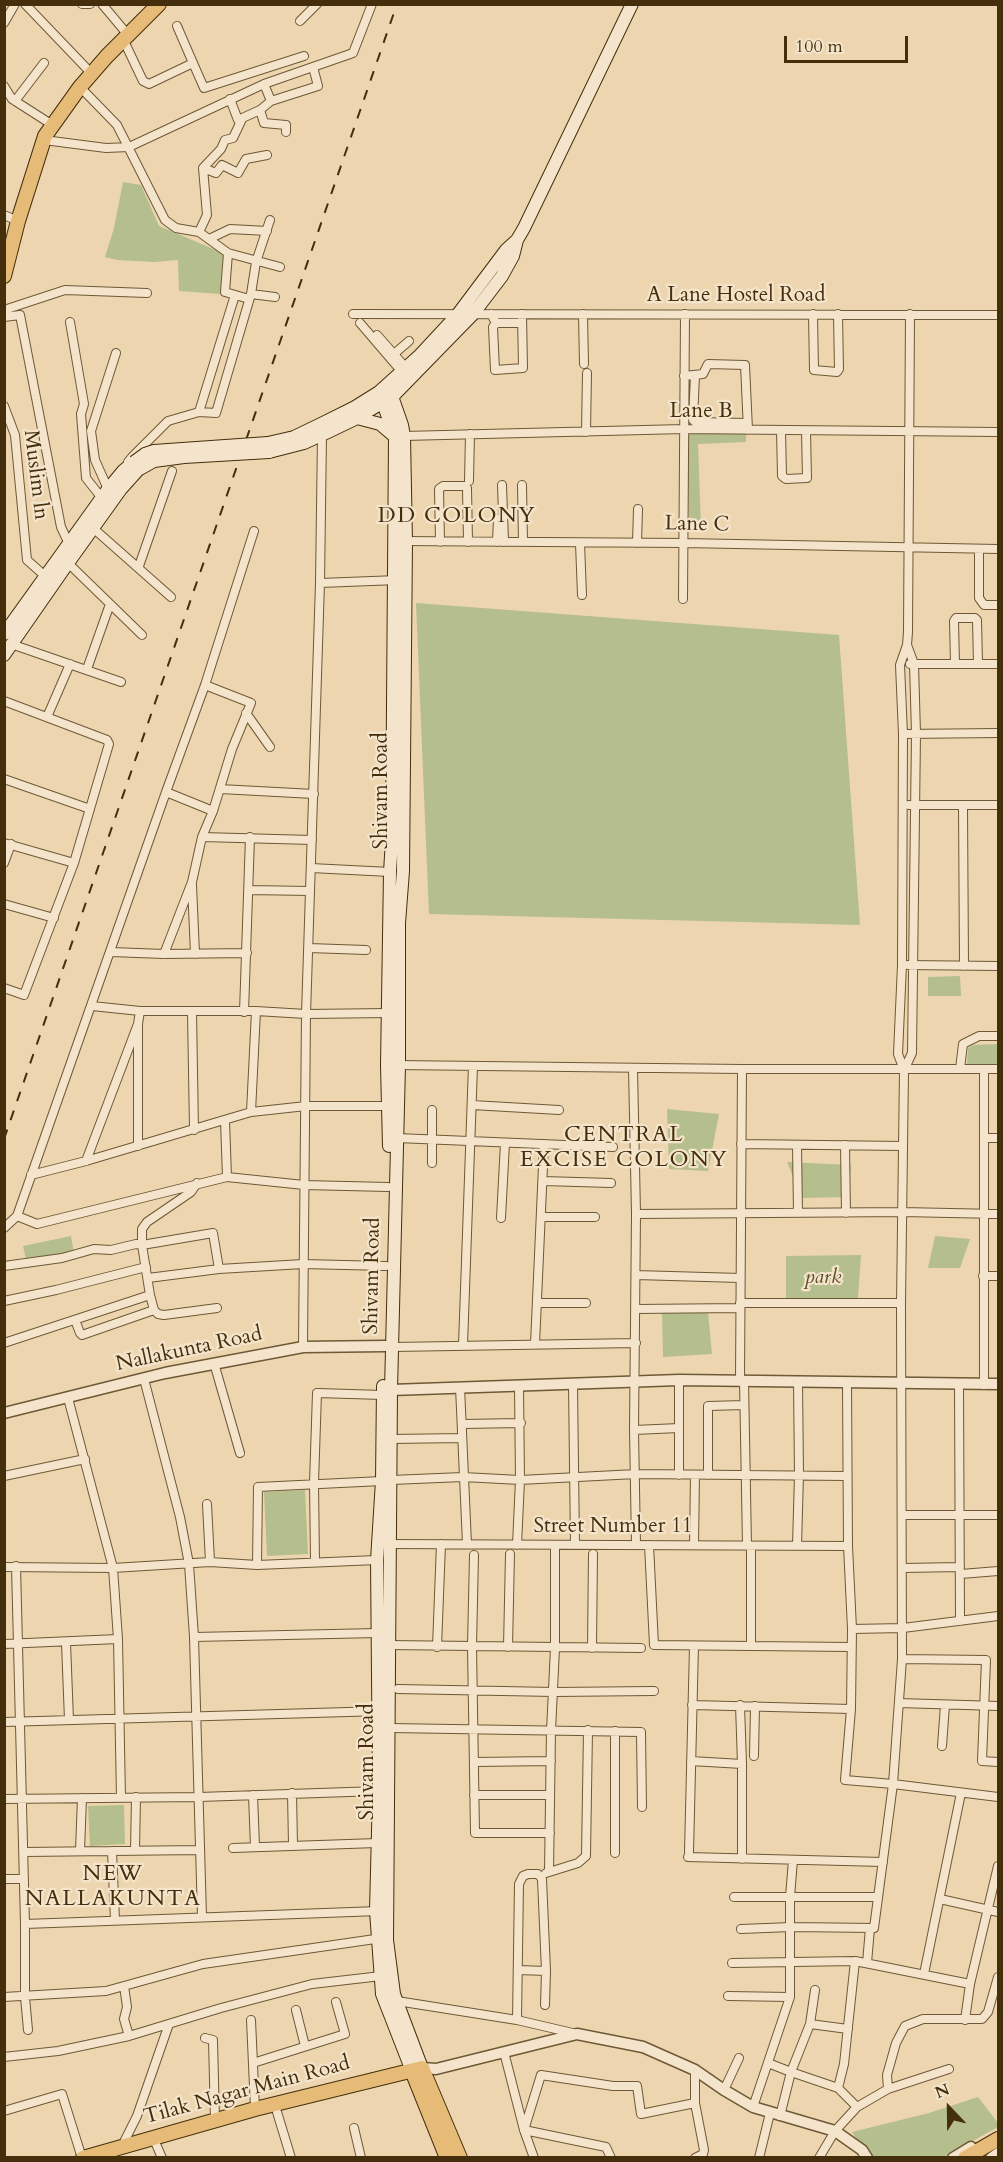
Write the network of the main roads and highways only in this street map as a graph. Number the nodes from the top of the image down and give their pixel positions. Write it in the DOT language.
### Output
graph roads {
  1 [pos="159,4"];
  2 [pos="632,4"];
  3 [pos="517,240"];
  4 [pos="4,276"];
  5 [pos="386,394"];
  6 [pos="357,418"];
  7 [pos="315,434"];
  8 [pos="400,436"];
  9 [pos="136,466"];
  10 [pos="399,580"];
  11 [pos="7,644"];
  12 [pos="393,1065"];
  13 [pos="389,1347"];
  14 [pos="387,1393"];
  15 [pos="386,1480"];
  16 [pos="384,1544"];
  17 [pos="384,1711"];
  18 [pos="382,1911"];
  19 [pos="383,1938"];
  20 [pos="422,2072"];
  21 [pos="999,2139"];
  22 [pos="999,2146"];
  23 [pos="157,2147"];
  24 [pos="118,2152"];
  25 [pos="82,2157"];
  26 [pos="447,2157"];
  27 [pos="460,2157"];
  28 [pos="965,2157"];
  29 [pos="978,2157"];
  1 -- 4 [label="main road"];
  2 -- 3 [label="main road"];
  3 -- 5 [label="main road"];
  3 -- 5 [label="main road"];
  5 -- 6 [label="main road"];
  5 -- 7 [label="main road"];
  5 -- 8 [label="main road, Shivam Road"];
  6 -- 7 [label="main road"];
  6 -- 8 [label="main road"];
  7 -- 9 [label="main road, bridge"];
  8 -- 10 [label="main road, Shivam Road"];
  9 -- 11 [label="main road"];
  9 -- 11 [label="main road"];
  10 -- 12 [label="main road, Shivam Road"];
  10 -- 12 [label="main road, Shivam Road"];
  12 -- 13 [label="main road, Shivam Road"];
  12 -- 13 [label="main road, Shivam Road"];
  13 -- 14 [label="main road, Shivam Road"];
  14 -- 15 [label="main road, Shivam Road"];
  14 -- 15 [label="main road, Shivam Road"];
  15 -- 16 [label="main road, Shivam Road"];
  16 -- 17 [label="main road, Shivam Road"];
  16 -- 17 [label="main road, Shivam Road"];
  17 -- 18 [label="main road, Shivam Road"];
  17 -- 18 [label="main road, Shivam Road"];
  18 -- 19 [label="main road, Shivam Road"];
  19 -- 20 [label="main road, Shivam Road"];
  19 -- 20 [label="main road, Shivam Road"];
  20 -- 23 [label="main road, Tilak Nagar Main Road"];
  20 -- 23 [label="main road, Tilak Nagar Main Road"];
  20 -- 26 [label="main road, Shivam Road"];
  20 -- 27 [label="main road, Shivam Road"];
  21 -- 28 [label="main road"];
  22 -- 29 [label="main road"];
  23 -- 24 [label="main road, Tilak Nagar Main Road"];
  24 -- 25 [label="main road, Tilak Nagar Main Road"];
}
